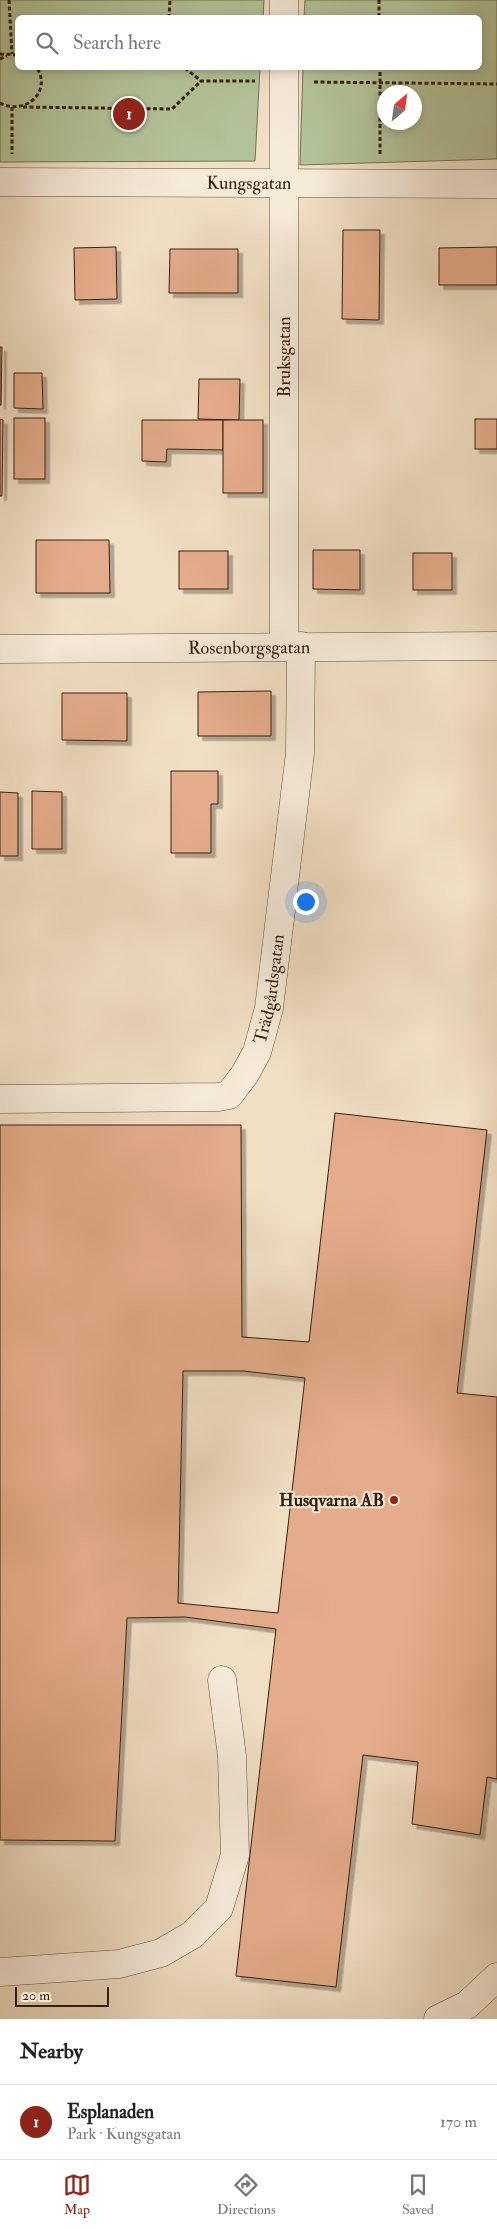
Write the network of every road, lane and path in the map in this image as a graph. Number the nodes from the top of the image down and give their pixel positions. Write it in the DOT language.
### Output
graph roads {
  1 [pos="9,0"];
  2 [pos="170,0"];
  3 [pos="284,0"];
  4 [pos="379,0"];
  5 [pos="170,15"];
  6 [pos="284,15"];
  7 [pos="379,15"];
  8 [pos="0,54"];
  9 [pos="12,54"];
  10 [pos="15,54"];
  11 [pos="0,59"];
  12 [pos="38,70"];
  13 [pos="188,70"];
  14 [pos="380,70"];
  15 [pos="284,75"];
  16 [pos="201,81"];
  17 [pos="380,83"];
  18 [pos="497,84"];
  19 [pos="0,103"];
  20 [pos="0,107"];
  21 [pos="10,107"];
  22 [pos="23,107"];
  23 [pos="6,182"];
  24 [pos="284,182"];
  25 [pos="380,183"];
  26 [pos="497,184"];
  27 [pos="292,646"];
  28 [pos="497,646"];
  29 [pos="0,649"];
  30 [pos="0,1099"];
  31 [pos="222,1680"];
  32 [pos="0,1972"];
  33 [pos="497,1977"];
  34 [pos="438,2019"];
  1 -- 9 [label="path"];
  2 -- 5 [label="path"];
  3 -- 6 [label="street"];
  4 -- 7 [label="path"];
  8 -- 9 [label="path"];
  9 -- 10 [label="path"];
  9 -- 11 [label="path"];
  12 -- 22 [label="path"];
  13 -- 16 [label="path"];
  14 -- 17 [label="path"];
  15 -- 16 [label="path"];
  15 -- 17 [label="path"];
  15 -- 24 [label="street, Bruksgatan"];
  16 -- 22 [label="path"];
  17 -- 18 [label="path"];
  17 -- 25 [label="path"];
  19 -- 21 [label="path"];
  20 -- 21 [label="path"];
  21 -- 22 [label="path"];
  21 -- 23 [label="path"];
  23 -- 24 [label="street, Kungsgatan"];
  24 -- 25 [label="street, Kungsgatan"];
  24 -- 27 [label="street, Bruksgatan"];
  25 -- 26 [label="street, Kungsgatan"];
  27 -- 28 [label="street, Rosenborgsgatan"];
  27 -- 29 [label="street, Rosenborgsgatan"];
  27 -- 30 [label="street, Trädgårdsgatan"];
  31 -- 32 [label="street"];
  33 -- 34 [label="street"];
}
